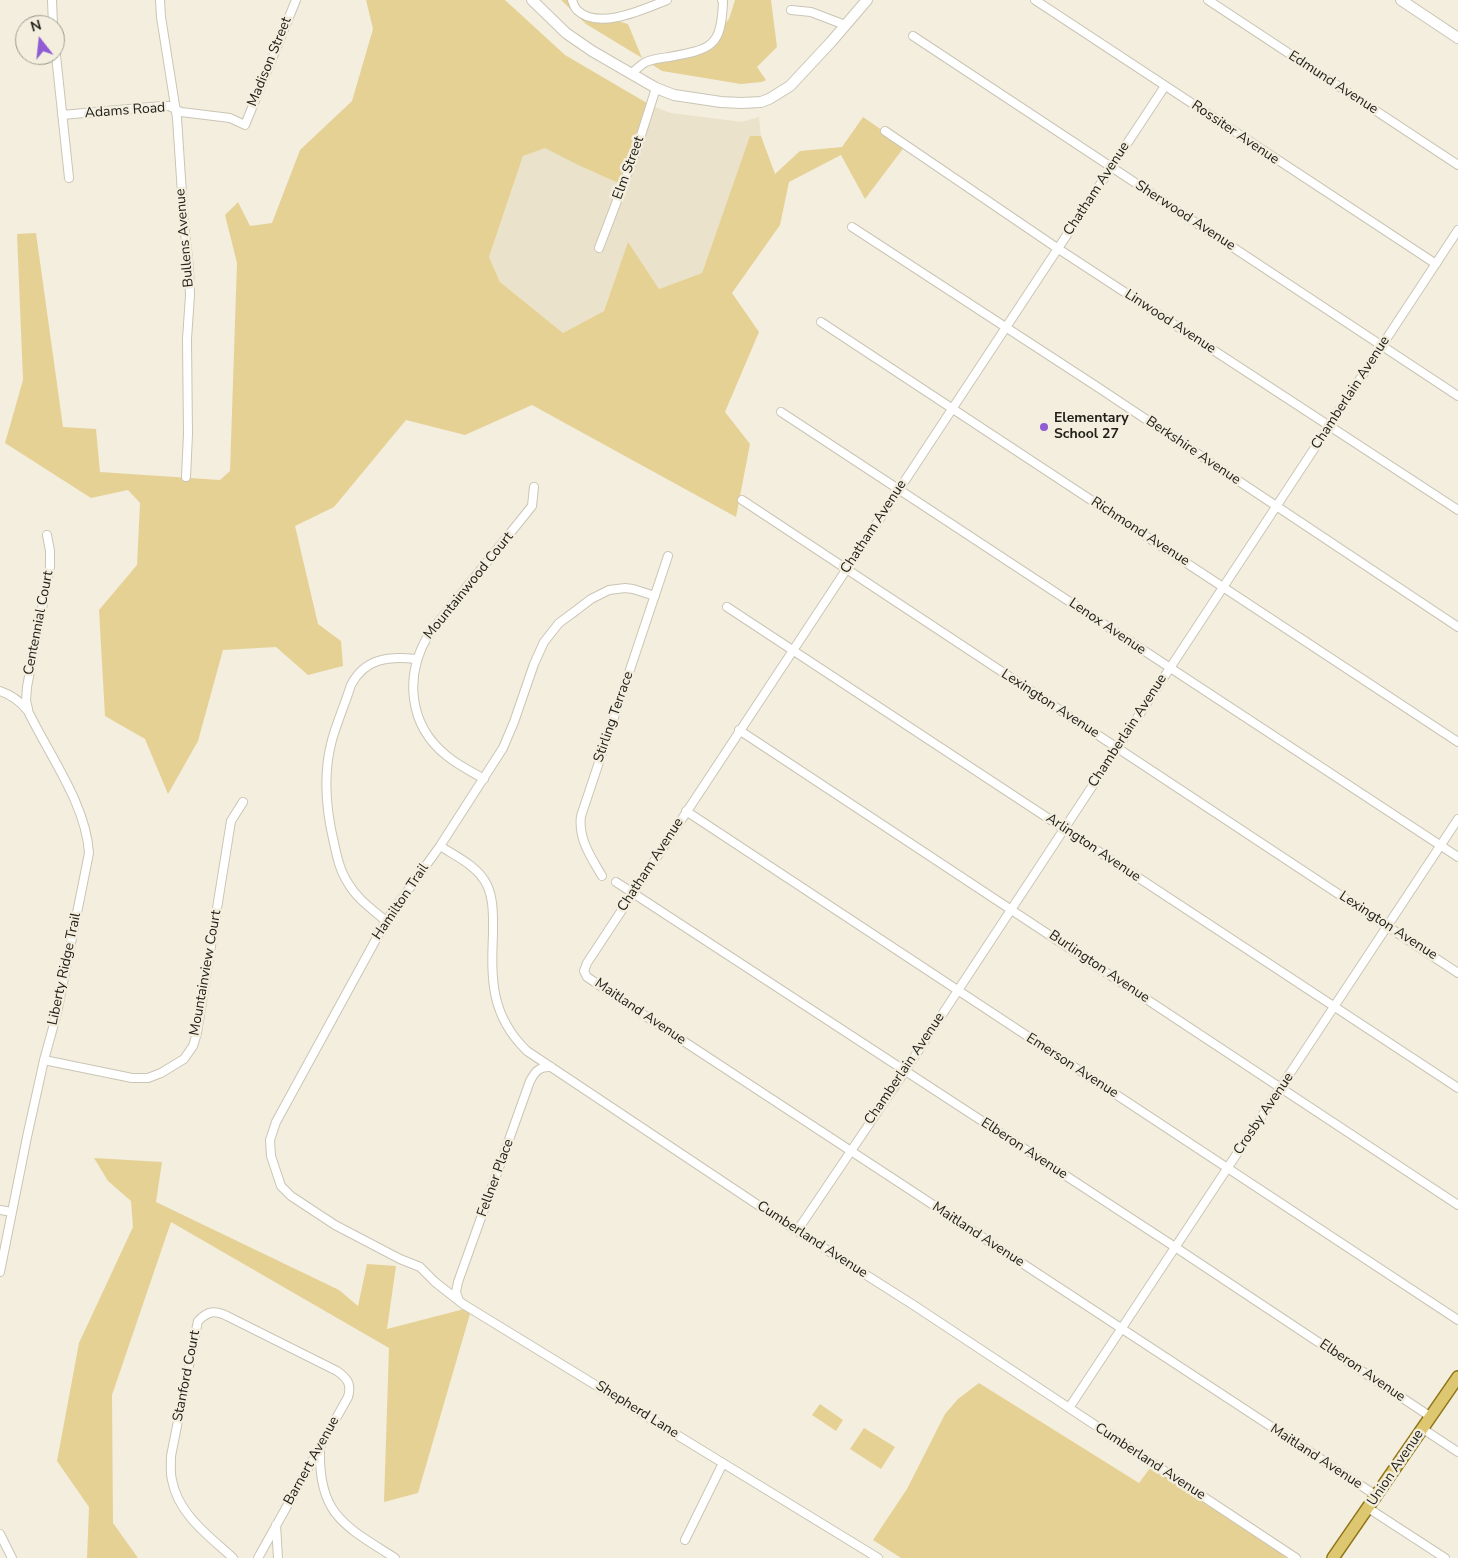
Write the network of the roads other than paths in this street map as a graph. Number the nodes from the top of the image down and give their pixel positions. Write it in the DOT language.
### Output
graph roads {
  1 [pos="52,0"];
  2 [pos="160,0"];
  3 [pos="296,0"];
  4 [pos="532,0"];
  5 [pos="572,0"];
  6 [pos="667,0"];
  7 [pos="867,0"];
  8 [pos="1035,0"];
  9 [pos="1208,0"];
  10 [pos="1401,0"];
  11 [pos="724,1"];
  12 [pos="791,10"];
  13 [pos="53,15"];
  14 [pos="845,26"];
  15 [pos="913,36"];
  16 [pos="1458,38"];
  17 [pos="57,65"];
  18 [pos="632,74"];
  19 [pos="1165,86"];
  20 [pos="656,88"];
  21 [pos="175,109"];
  22 [pos="62,115"];
  23 [pos="244,125"];
  24 [pos="884,131"];
  25 [pos="1458,165"];
  26 [pos="1111,167"];
  27 [pos="69,178"];
  28 [pos="852,228"];
  29 [pos="1458,230"];
  30 [pos="599,248"];
  31 [pos="1058,248"];
  32 [pos="1436,264"];
  33 [pos="821,322"];
  34 [pos="1005,328"];
  35 [pos="1382,346"];
  36 [pos="1458,396"];
  37 [pos="952,408"];
  38 [pos="781,412"];
  39 [pos="1329,426"];
  40 [pos="186,477"];
  41 [pos="534,487"];
  42 [pos="898,490"];
  43 [pos="742,500"];
  44 [pos="1276,506"];
  45 [pos="1458,510"];
  46 [pos="47,535"];
  47 [pos="668,556"];
  48 [pos="846,569"];
  49 [pos="1222,586"];
  50 [pos="655,596"];
  51 [pos="728,607"];
  52 [pos="1458,627"];
  53 [pos="792,650"];
  54 [pos="416,660"];
  55 [pos="1169,668"];
  56 [pos="0,691"];
  57 [pos="28,711"];
  58 [pos="739,730"];
  59 [pos="1458,742"];
  60 [pos="1116,748"];
  61 [pos="484,779"];
  62 [pos="243,802"];
  63 [pos="686,811"];
  64 [pos="1458,819"];
  65 [pos="1063,829"];
  66 [pos="440,846"];
  67 [pos="1441,846"];
  68 [pos="1458,857"];
  69 [pos="602,876"];
  70 [pos="616,882"];
  71 [pos="633,893"];
  72 [pos="1011,909"];
  73 [pos="386,921"];
  74 [pos="1388,926"];
  75 [pos="584,968"];
  76 [pos="1458,972"];
  77 [pos="957,990"];
  78 [pos="1334,1007"];
  79 [pos="44,1060"];
  80 [pos="550,1067"];
  81 [pos="905,1071"];
  82 [pos="1281,1088"];
  83 [pos="1458,1088"];
  84 [pos="851,1151"];
  85 [pos="1228,1168"];
  86 [pos="1458,1205"];
  87 [pos="0,1210"];
  88 [pos="12,1212"];
  89 [pos="797,1231"];
  90 [pos="1175,1247"];
  91 [pos="400,1259"];
  92 [pos="0,1272"];
  93 [pos="459,1301"];
  94 [pos="1458,1320"];
  95 [pos="1122,1329"];
  96 [pos="331,1368"];
  97 [pos="1458,1377"];
  98 [pos="1069,1408"];
  99 [pos="1431,1417"];
  100 [pos="1423,1429"];
  101 [pos="320,1448"];
  102 [pos="1458,1452"];
  103 [pos="723,1463"];
  104 [pos="1377,1496"];
  105 [pos="1368,1508"];
  106 [pos="276,1525"];
  107 [pos="0,1534"];
  108 [pos="685,1540"];
  109 [pos="12,1558"];
  110 [pos="233,1558"];
  111 [pos="258,1558"];
  112 [pos="278,1558"];
  113 [pos="395,1558"];
  114 [pos="878,1558"];
  115 [pos="1296,1558"];
  116 [pos="1333,1558"];
  117 [pos="1445,1558"];
  1 -- 13 [label="street"];
  2 -- 21 [label="street, Bullens Avenue"];
  3 -- 23 [label="street, Madison Street"];
  4 -- 18 [label="main road"];
  5 -- 6 [label="street"];
  7 -- 14 [label="main road"];
  8 -- 19 [label="street, Rossiter Avenue"];
  9 -- 25 [label="street, Edmund Avenue"];
  10 -- 16 [label="main road"];
  11 -- 18 [label="street"];
  12 -- 14 [label="street"];
  14 -- 20 [label="main road"];
  15 -- 26 [label="street, Sherwood Avenue"];
  17 -- 22 [label="street"];
  18 -- 20 [label="main road"];
  19 -- 26 [label="street, Chatham Avenue"];
  19 -- 32 [label="street, Rossiter Avenue"];
  20 -- 30 [label="street, Elm Street"];
  21 -- 22 [label="street, Adams Road"];
  21 -- 23 [label="street, Adams Road"];
  21 -- 40 [label="street, Bullens Avenue"];
  22 -- 27 [label="street"];
  24 -- 31 [label="street, Linwood Avenue"];
  26 -- 31 [label="street, Chatham Avenue"];
  26 -- 35 [label="street, Sherwood Avenue"];
  28 -- 34 [label="street, Berkshire Avenue"];
  29 -- 32 [label="street, Chamberlain Avenue"];
  31 -- 34 [label="street, Chatham Avenue"];
  31 -- 39 [label="street, Linwood Avenue"];
  32 -- 35 [label="street, Chamberlain Avenue"];
  33 -- 37 [label="street, Richmond Avenue"];
  34 -- 37 [label="street, Chatham Avenue"];
  34 -- 44 [label="street, Berkshire Avenue"];
  35 -- 36 [label="street, Sherwood Avenue"];
  35 -- 39 [label="street, Chamberlain Avenue"];
  37 -- 42 [label="street, Chatham Avenue"];
  37 -- 49 [label="street, Richmond Avenue"];
  38 -- 42 [label="street, Lenox Avenue"];
  39 -- 44 [label="street, Chamberlain Avenue"];
  39 -- 45 [label="street, Linwood Avenue"];
  41 -- 54 [label="street, Mountainwood Court"];
  42 -- 48 [label="street, Chatham Avenue"];
  42 -- 55 [label="street, Lenox Avenue"];
  43 -- 48 [label="street, Lexington Avenue"];
  44 -- 49 [label="street, Chamberlain Avenue"];
  44 -- 52 [label="street, Berkshire Avenue"];
  46 -- 57 [label="street, Centennial Court"];
  47 -- 50 [label="street, Stirling Terrace"];
  48 -- 53 [label="street, Chatham Avenue"];
  48 -- 60 [label="street, Lexington Avenue"];
  49 -- 55 [label="street, Chamberlain Avenue"];
  49 -- 59 [label="street, Richmond Avenue"];
  50 -- 61 [label="street, Hamilton Trail"];
  50 -- 69 [label="street, Stirling Terrace"];
  51 -- 53 [label="street, Arlington Avenue"];
  53 -- 58 [label="street, Chatham Avenue"];
  53 -- 65 [label="street, Arlington Avenue"];
  54 -- 61 [label="street, Mountainwood Court"];
  54 -- 73 [label="street"];
  55 -- 60 [label="street, Chamberlain Avenue"];
  55 -- 67 [label="street, Lenox Avenue"];
  56 -- 57 [label="street, Liberty Ridge Trail"];
  57 -- 79 [label="street, Liberty Ridge Trail"];
  58 -- 63 [label="street, Chatham Avenue"];
  58 -- 72 [label="street, Burlington Avenue"];
  60 -- 65 [label="street, Chamberlain Avenue"];
  60 -- 74 [label="street, Lexington Avenue"];
  61 -- 66 [label="street, Hamilton Trail"];
  62 -- 79 [label="street, Mountainview Court"];
  63 -- 71 [label="street, Chatham Avenue"];
  63 -- 77 [label="street, Emerson Avenue"];
  64 -- 67 [label="street, Crosby Avenue"];
  65 -- 72 [label="street, Chamberlain Avenue"];
  65 -- 78 [label="street, Arlington Avenue"];
  66 -- 73 [label="street, Hamilton Trail"];
  66 -- 80 [label="street, Cumberland Avenue"];
  67 -- 68 [label="street, Lenox Avenue"];
  67 -- 74 [label="street, Crosby Avenue"];
  70 -- 71 [label="street, Elberon Avenue"];
  71 -- 75 [label="street, Chatham Avenue"];
  71 -- 81 [label="street, Elberon Avenue"];
  72 -- 77 [label="street, Chamberlain Avenue"];
  72 -- 82 [label="street, Burlington Avenue"];
  73 -- 91 [label="street, Hamilton Trail"];
  74 -- 76 [label="street, Lexington Avenue"];
  74 -- 78 [label="street, Crosby Avenue"];
  75 -- 84 [label="street, Maitland Avenue"];
  77 -- 81 [label="street, Chamberlain Avenue"];
  77 -- 85 [label="street, Emerson Avenue"];
  78 -- 82 [label="street, Crosby Avenue"];
  78 -- 83 [label="street, Arlington Avenue"];
  79 -- 88 [label="street, Liberty Ridge Trail"];
  80 -- 89 [label="street, Cumberland Avenue"];
  80 -- 93 [label="street, Fellner Place"];
  81 -- 84 [label="street, Chamberlain Avenue"];
  81 -- 90 [label="street, Elberon Avenue"];
  82 -- 85 [label="street, Crosby Avenue"];
  82 -- 86 [label="street, Burlington Avenue"];
  84 -- 89 [label="street, Chamberlain Avenue"];
  84 -- 95 [label="street, Maitland Avenue"];
  85 -- 90 [label="street, Crosby Avenue"];
  85 -- 94 [label="street, Emerson Avenue"];
  87 -- 88 [label="street"];
  88 -- 92 [label="street, Liberty Ridge Trail"];
  89 -- 98 [label="street, Cumberland Avenue"];
  90 -- 95 [label="street, Crosby Avenue"];
  90 -- 99 [label="street, Elberon Avenue"];
  91 -- 93 [label="street, Shepherd Lane"];
  93 -- 103 [label="street, Shepherd Lane"];
  95 -- 98 [label="street, Crosby Avenue"];
  95 -- 104 [label="street, Maitland Avenue"];
  96 -- 101 [label="street, Barnert Avenue"];
  96 -- 110 [label="street, Stanford Court"];
  97 -- 99 [label="main road, Union Avenue"];
  98 -- 115 [label="street, Cumberland Avenue"];
  99 -- 100 [label="main road, Union Avenue"];
  100 -- 102 [label="street"];
  100 -- 104 [label="main road, Union Avenue"];
  101 -- 106 [label="street, Barnert Avenue"];
  101 -- 113 [label="street"];
  103 -- 108 [label="street"];
  103 -- 114 [label="street, Shepherd Lane"];
  104 -- 105 [label="main road, Union Avenue"];
  105 -- 116 [label="main road, Union Avenue"];
  105 -- 117 [label="street, Maitland Avenue"];
  106 -- 111 [label="street, Barnert Avenue"];
  106 -- 112 [label="street"];
  107 -- 109 [label="street"];
}
